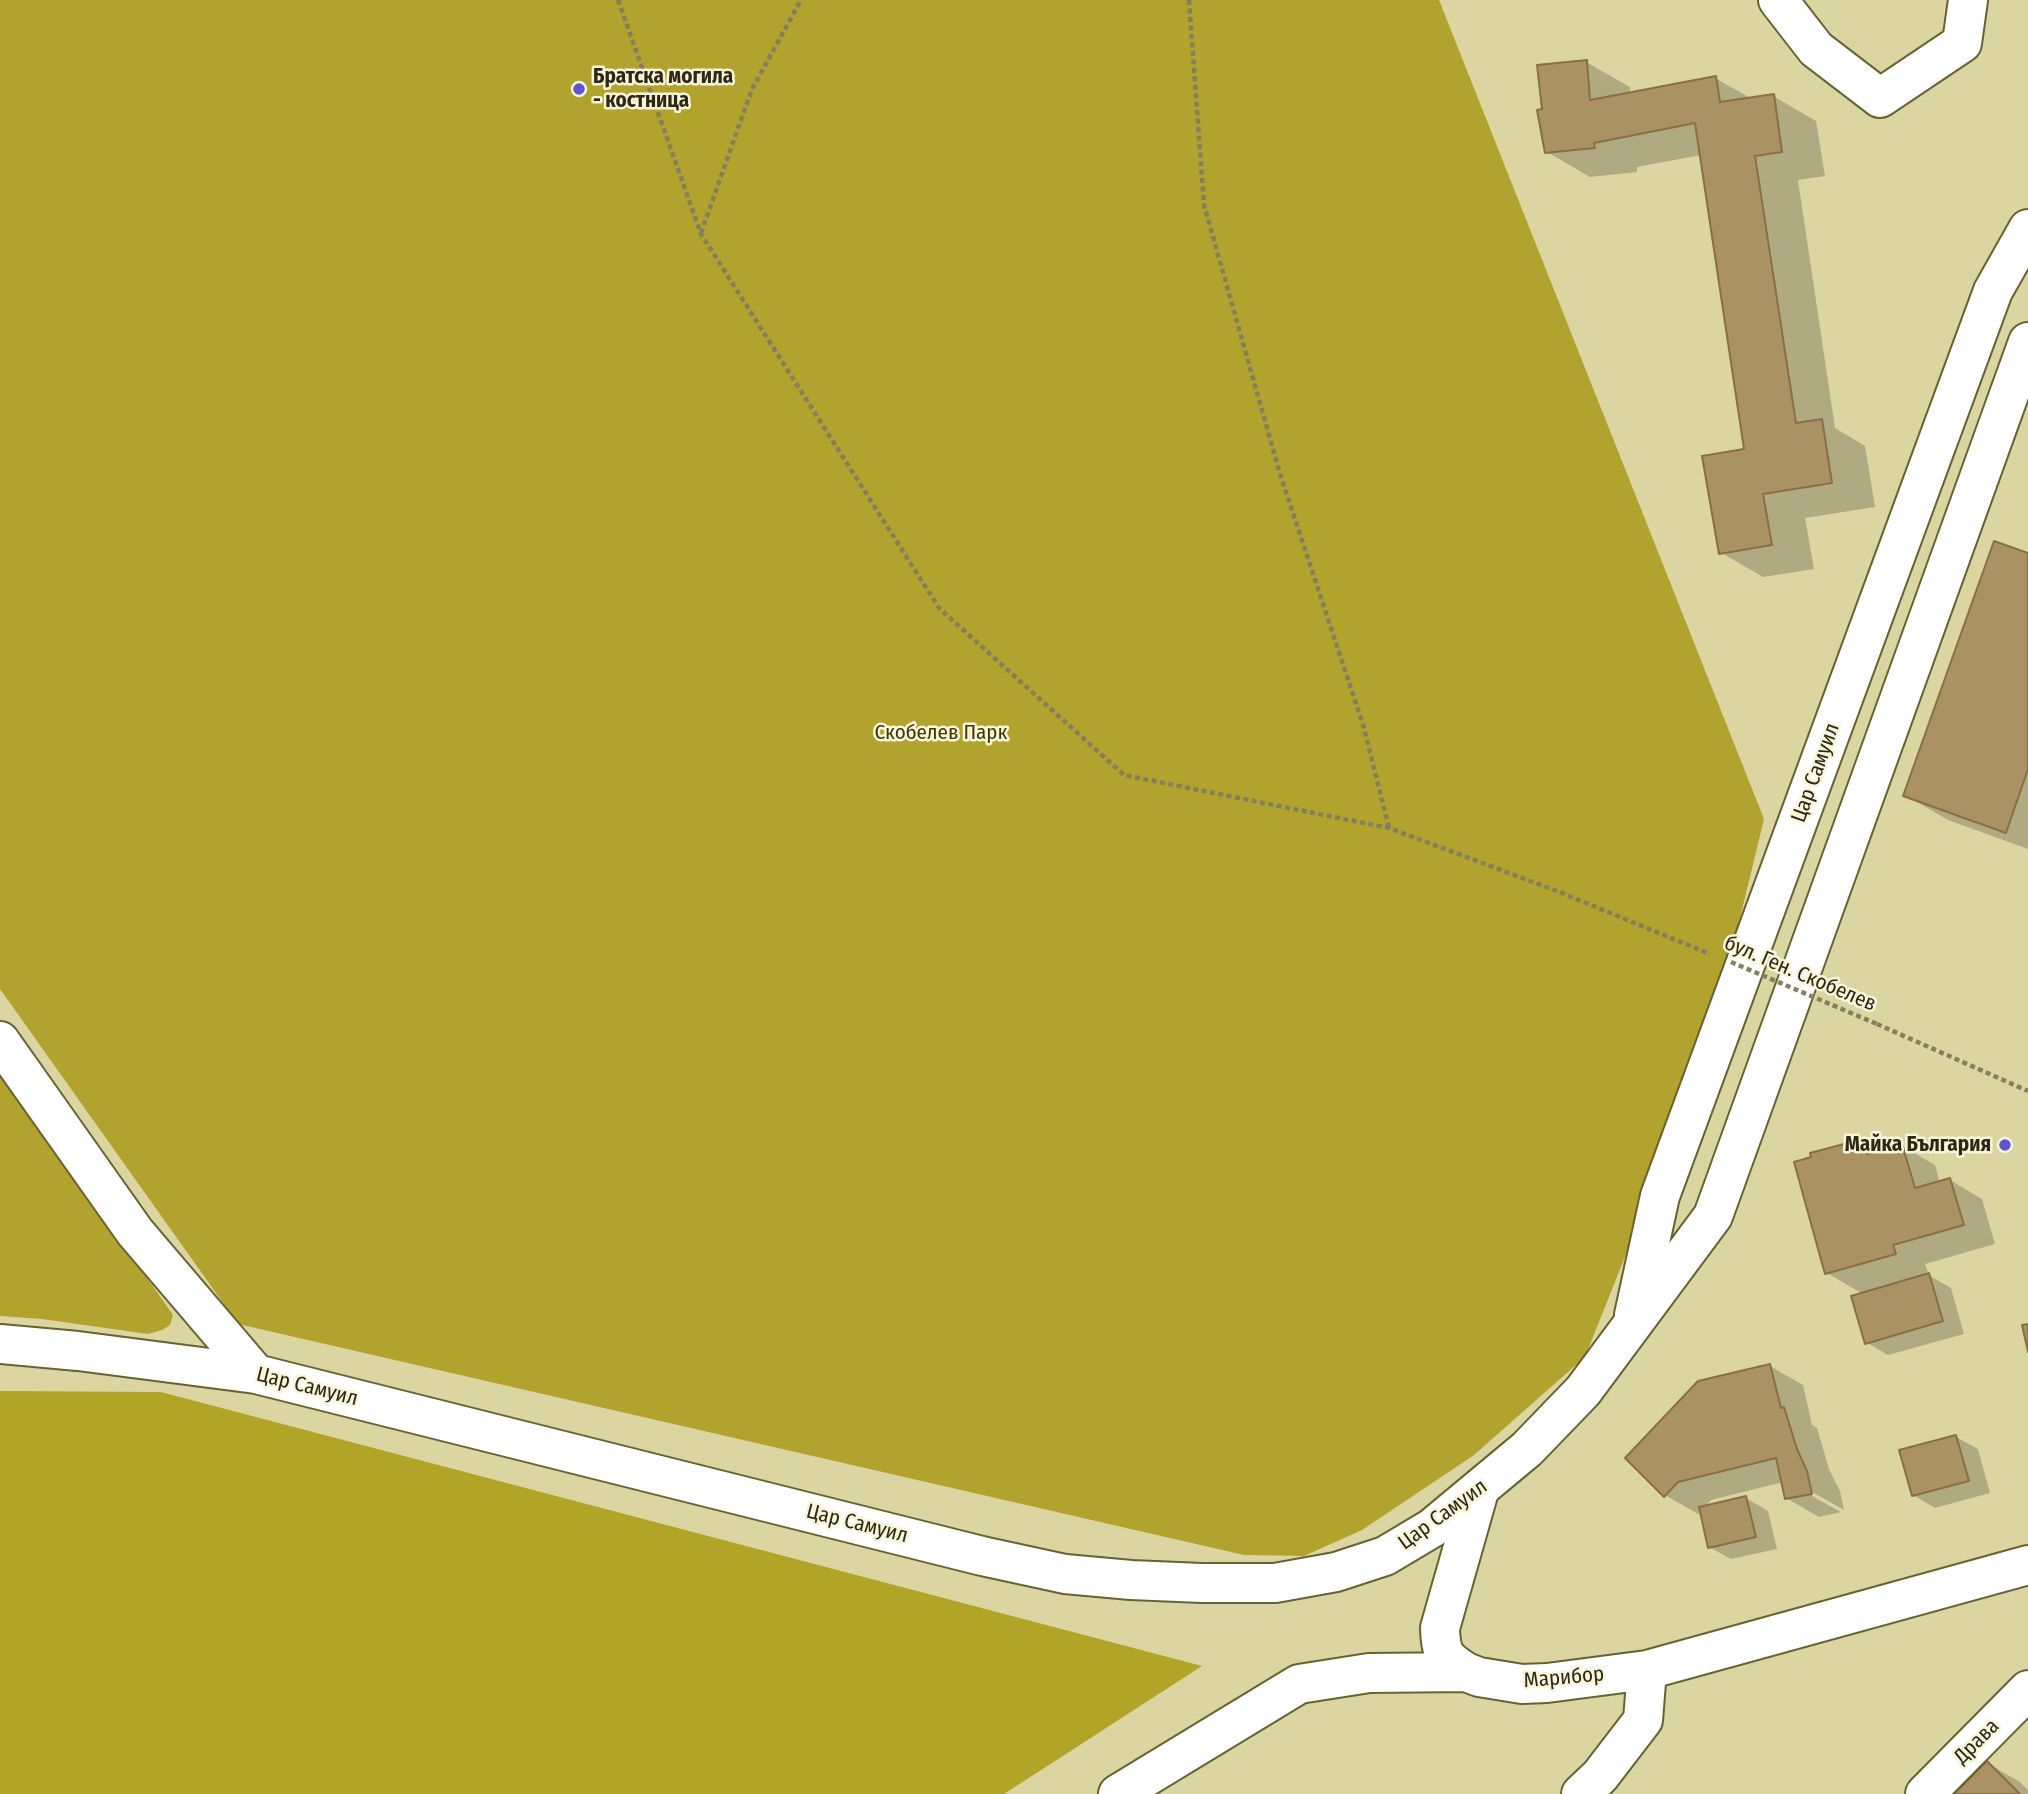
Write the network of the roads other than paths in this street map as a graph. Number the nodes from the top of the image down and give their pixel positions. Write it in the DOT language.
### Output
graph roads {
  1 [pos="1778,0"];
  2 [pos="1968,0"];
  3 [pos="2028,229"];
  4 [pos="2028,342"];
  5 [pos="0,1041"];
  6 [pos="1632,1327"];
  7 [pos="0,1344"];
  8 [pos="256,1374"];
  9 [pos="1479,1491"];
  10 [pos="2028,1565"];
  11 [pos="1647,1670"];
  12 [pos="1466,1672"];
  13 [pos="2028,1690"];
  14 [pos="1118,1794"];
  15 [pos="1581,1794"];
  16 [pos="1925,1794"];
  1 -- 2 [label="street"];
  3 -- 6 [label="street, Цар Самуил"];
  4 -- 6 [label="street, Цар Самуил"];
  5 -- 8 [label="street"];
  6 -- 9 [label="street, Цар Самуил"];
  7 -- 8 [label="street, Цар Самуил"];
  8 -- 9 [label="street, Цар Самуил"];
  9 -- 12 [label="street"];
  10 -- 11 [label="street, Марибор"];
  11 -- 12 [label="street, Марибор"];
  11 -- 15 [label="street"];
  12 -- 14 [label="street, Марибор"];
  13 -- 16 [label="street, Драва"];
}
